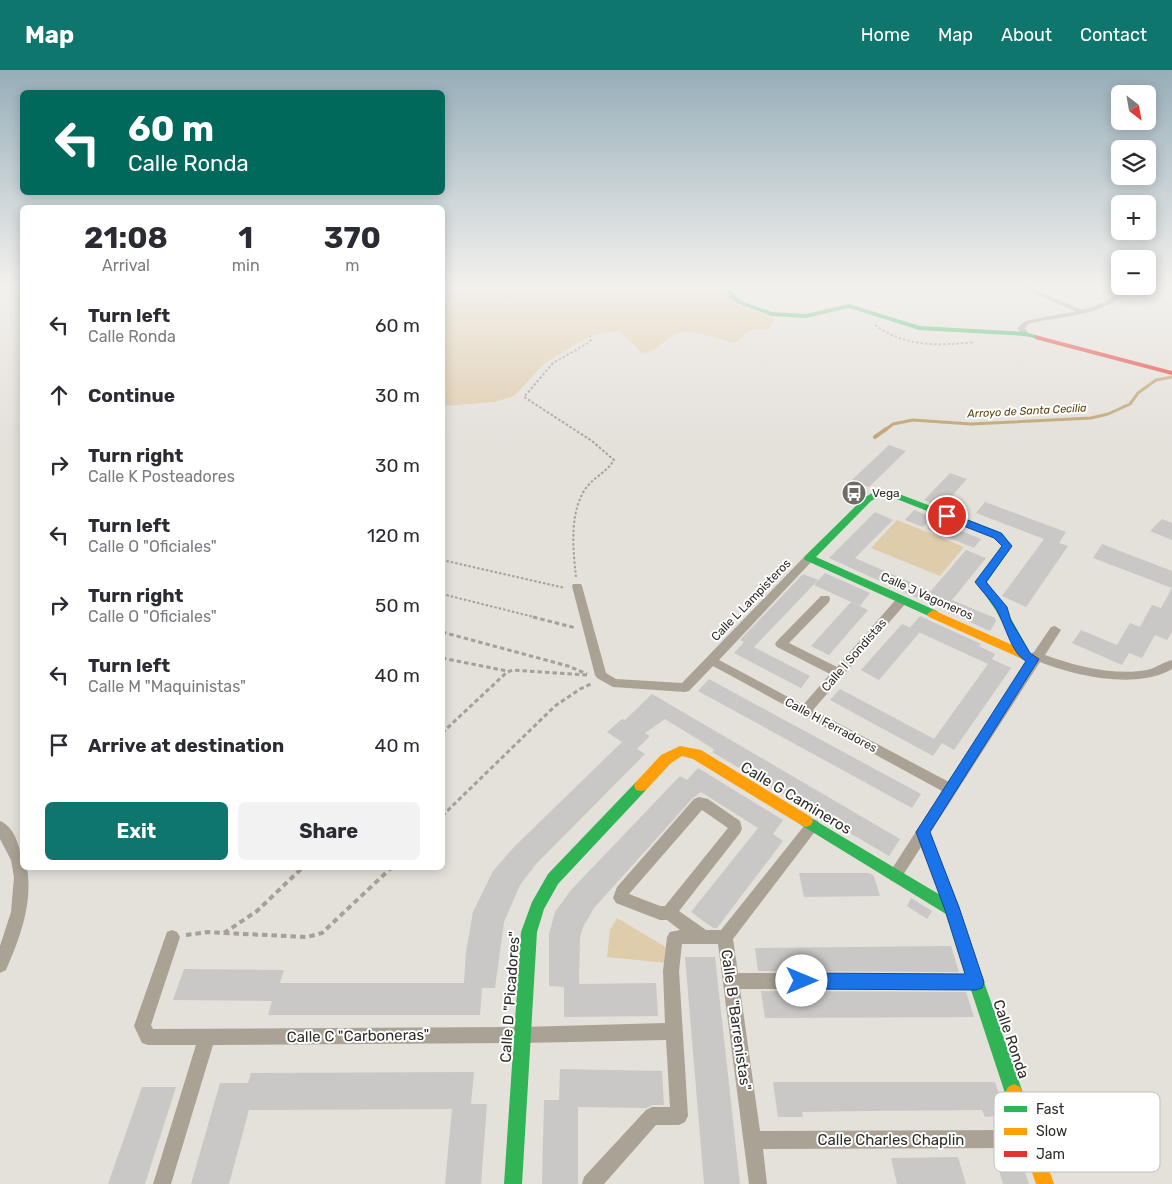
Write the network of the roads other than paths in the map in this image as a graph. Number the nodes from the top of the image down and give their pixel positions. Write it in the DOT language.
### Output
graph roads {
  1 [pos="1040,338"];
  2 [pos="1172,373"];
  3 [pos="810,558"];
  4 [pos="578,589"];
  5 [pos="825,599"];
  6 [pos="902,600"];
  7 [pos="1055,630"];
  8 [pos="1032,657"];
  9 [pos="712,661"];
  10 [pos="1172,664"];
  11 [pos="838,674"];
  12 [pos="805,711"];
  13 [pos="680,751"];
  14 [pos="950,789"];
  15 [pos="813,825"];
  16 [pos="0,827"];
  17 [pos="923,832"];
  18 [pos="895,875"];
  19 [pos="952,910"];
  20 [pos="669,913"];
  21 [pos="702,936"];
  22 [pos="172,937"];
  23 [pos="725,937"];
  24 [pos="0,965"];
  25 [pos="730,981"];
  26 [pos="976,982"];
  27 [pos="675,1031"];
  28 [pos="522,1034"];
  29 [pos="207,1038"];
  30 [pos="1013,1092"];
  31 [pos="994,1139"];
  32 [pos="753,1140"];
  33 [pos="1041,1172"];
  34 [pos="162,1184"];
  35 [pos="513,1184"];
  36 [pos="591,1184"];
  37 [pos="758,1184"];
  38 [pos="1045,1184"];
  1 -- 2 [label="street"];
  3 -- 6 [label="street, Calle J Vagoneros"];
  3 -- 8 [label="street"];
  3 -- 9 [label="street, Calle L Lampisteros"];
  4 -- 9 [label="street, Calle L Lampisteros"];
  5 -- 11 [label="street"];
  6 -- 8 [label="street, Calle J Vagoneros"];
  6 -- 11 [label="street, Calle I Sondistas"];
  7 -- 8 [label="street"];
  8 -- 10 [label="street"];
  8 -- 14 [label="street"];
  9 -- 12 [label="street, Calle H Ferradores"];
  11 -- 12 [label="street, Calle I Sondistas"];
  12 -- 14 [label="street, Calle H Ferradores"];
  13 -- 15 [label="street, Calle G Camineros"];
  13 -- 28 [label="street, Calle D \"Picadores\""];
  14 -- 17 [label="street"];
  15 -- 18 [label="street, Calle G Camineros"];
  15 -- 23 [label="street, Calle B \"Barrenistas\""];
  16 -- 24 [label="street"];
  17 -- 18 [label="street"];
  17 -- 19 [label="street"];
  18 -- 19 [label="street"];
  19 -- 26 [label="street, Calle Ronda"];
  20 -- 20 [label="street"];
  20 -- 21 [label="street"];
  21 -- 23 [label="street"];
  21 -- 27 [label="street"];
  22 -- 29 [label="street, Calle C \"Carboneras\""];
  23 -- 25 [label="street, Calle B \"Barrenistas\""];
  25 -- 26 [label="street"];
  25 -- 32 [label="street, Calle B \"Barrenistas\""];
  26 -- 30 [label="street, Calle Ronda"];
  27 -- 28 [label="street, Calle C \"Carboneras\""];
  27 -- 36 [label="street"];
  28 -- 29 [label="street, Calle C \"Carboneras\""];
  28 -- 35 [label="street, Calle D \"Picadores\""];
  29 -- 34 [label="street"];
  31 -- 32 [label="street, Calle Charles Chaplin"];
  32 -- 37 [label="street, Calle B \"Barrenistas\""];
  33 -- 38 [label="street, Calle Ronda"];
}
